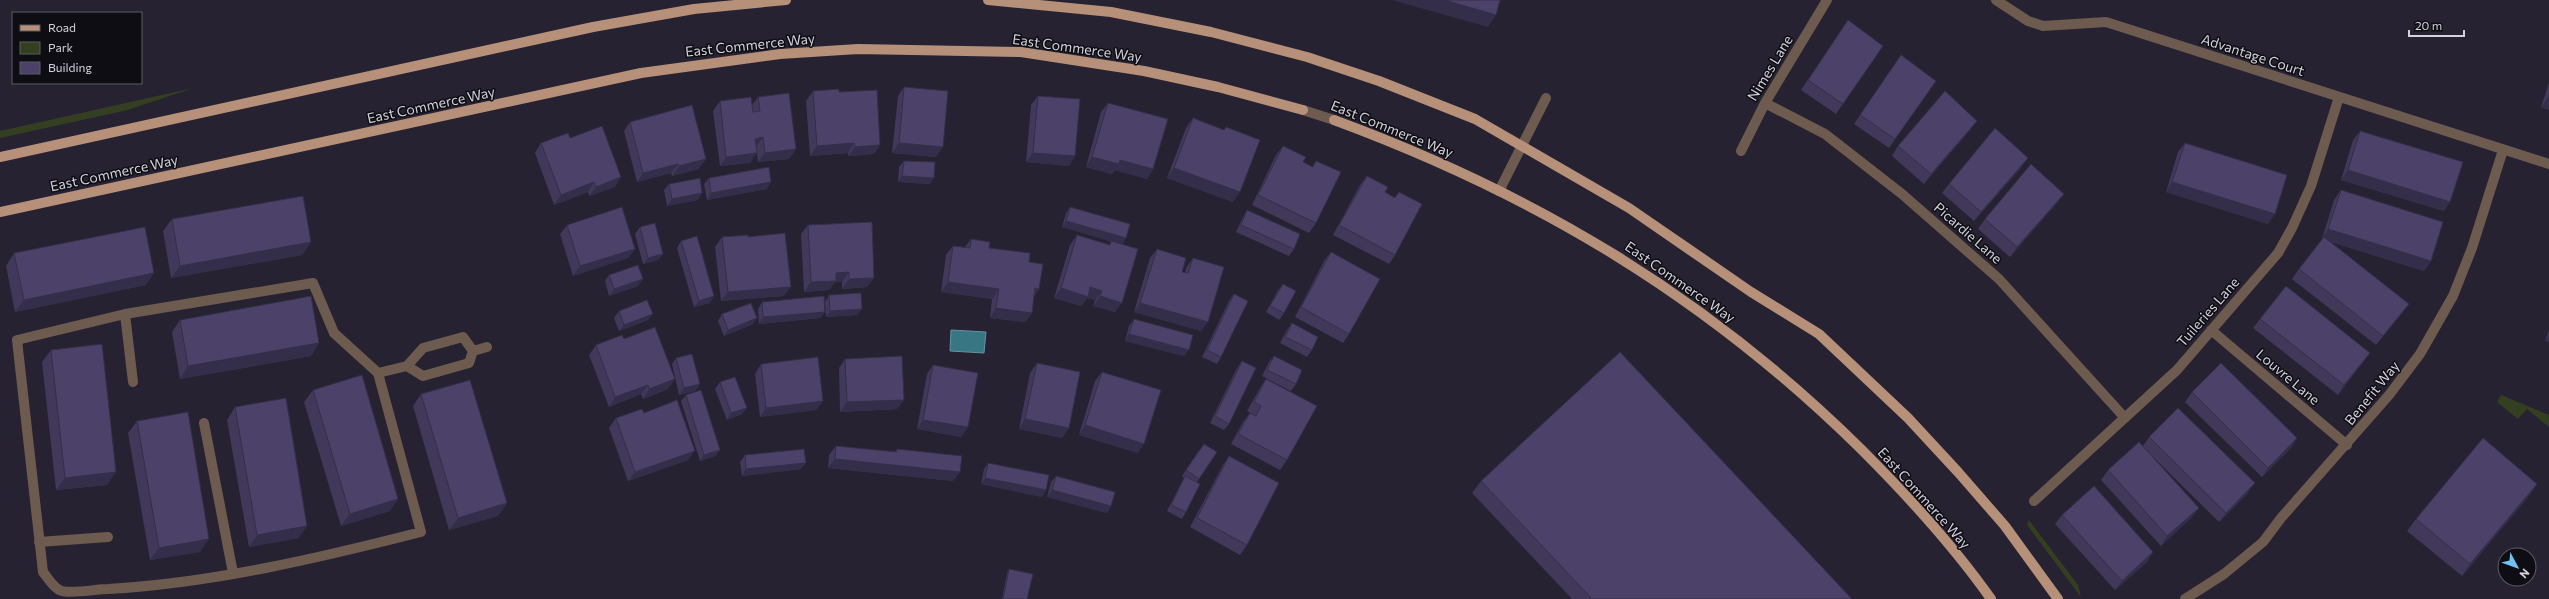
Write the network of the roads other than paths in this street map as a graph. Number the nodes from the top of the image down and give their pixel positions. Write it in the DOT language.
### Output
graph roads {
  1 [pos="786,0"];
  2 [pos="988,0"];
  3 [pos="1827,0"];
  4 [pos="1996,0"];
  5 [pos="2339,97"];
  6 [pos="1546,98"];
  7 [pos="1765,103"];
  8 [pos="1303,110"];
  9 [pos="1334,120"];
  10 [pos="1521,147"];
  11 [pos="2503,150"];
  12 [pos="1741,151"];
  13 [pos="0,158"];
  14 [pos="2549,164"];
  15 [pos="1499,191"];
  16 [pos="0,212"];
  17 [pos="125,314"];
  18 [pos="2211,330"];
  19 [pos="487,347"];
  20 [pos="473,351"];
  21 [pos="407,366"];
  22 [pos="378,373"];
  23 [pos="133,382"];
  24 [pos="2125,418"];
  25 [pos="204,423"];
  26 [pos="2347,445"];
  27 [pos="2034,502"];
  28 [pos="108,537"];
  29 [pos="39,542"];
  30 [pos="233,573"];
  31 [pos="1991,599"];
  32 [pos="2058,599"];
  33 [pos="2185,599"];
  1 -- 13 [label="main road"];
  2 -- 10 [label="main road"];
  3 -- 7 [label="street, Nimes Lane"];
  4 -- 5 [label="street, Advantage Court"];
  5 -- 11 [label="street, Advantage Court"];
  5 -- 18 [label="street, Tuileries Lane"];
  6 -- 10 [label="street"];
  7 -- 12 [label="street, Nimes Lane"];
  7 -- 24 [label="street, Picardie Lane"];
  8 -- 9 [label="street, East Commerce Way"];
  8 -- 16 [label="main road, East Commerce Way"];
  9 -- 15 [label="main road, East Commerce Way"];
  10 -- 15 [label="street"];
  10 -- 32 [label="main road"];
  11 -- 14 [label="street, Advantage Court"];
  11 -- 26 [label="street, Benefit Way"];
  15 -- 31 [label="main road, East Commerce Way"];
  17 -- 22 [label="street"];
  17 -- 23 [label="street"];
  17 -- 29 [label="street"];
  18 -- 24 [label="street, Tuileries Lane"];
  18 -- 26 [label="street, Louvre Lane"];
  19 -- 20 [label="street"];
  20 -- 21 [label="street"];
  20 -- 21 [label="street"];
  21 -- 22 [label="street"];
  22 -- 30 [label="street"];
  24 -- 27 [label="street, Tuileries Lane"];
  25 -- 30 [label="street"];
  26 -- 33 [label="street, Benefit Way"];
  28 -- 29 [label="street"];
  29 -- 30 [label="street"];
}
